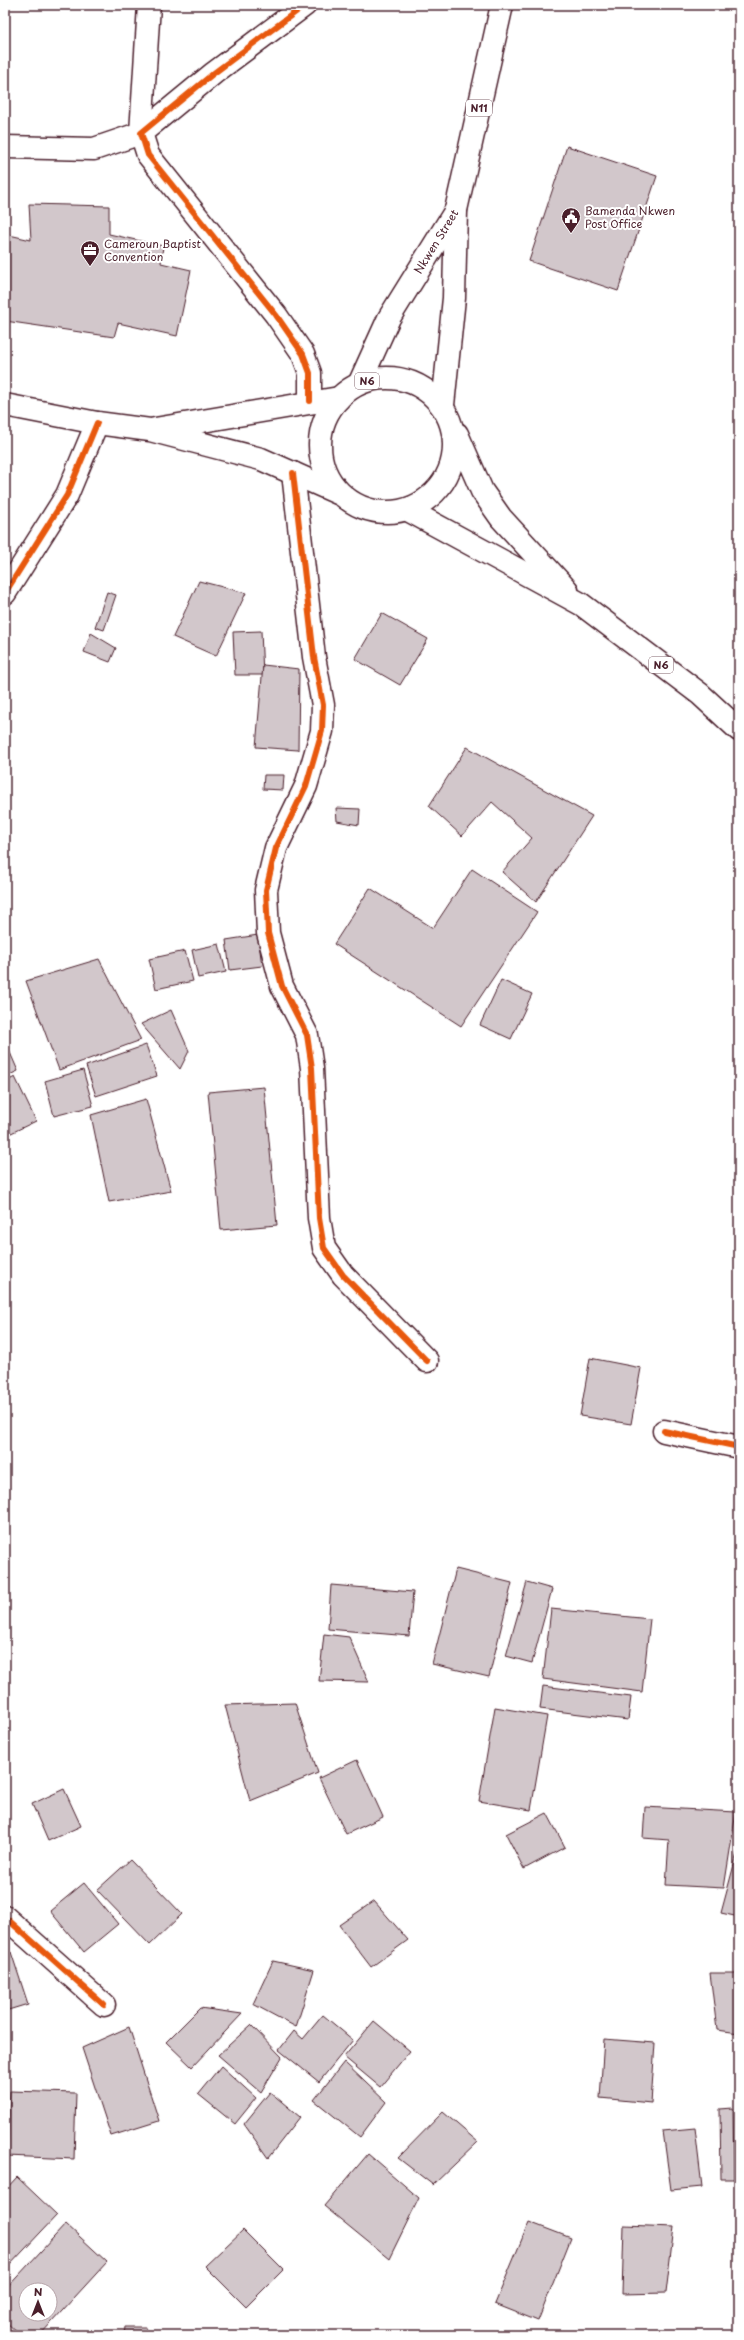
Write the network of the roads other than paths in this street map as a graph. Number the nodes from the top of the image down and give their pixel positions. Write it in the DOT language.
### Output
graph roads {
  1 [pos="149,5"];
  2 [pos="305,5"];
  3 [pos="502,5"];
  4 [pos="141,133"];
  5 [pos="5,147"];
  6 [pos="456,210"];
  7 [pos="360,382"];
  8 [pos="338,398"];
  9 [pos="310,401"];
  10 [pos="5,405"];
  11 [pos="447,413"];
  12 [pos="97,423"];
  13 [pos="150,430"];
  14 [pos="293,473"];
  15 [pos="340,494"];
  16 [pos="408,510"];
  17 [pos="5,593"];
  18 [pos="581,604"];
  19 [pos="739,730"];
  20 [pos="427,1361"];
  21 [pos="664,1431"];
  22 [pos="739,1447"];
  23 [pos="5,1917"];
  24 [pos="104,2005"];
  1 -- 4 [label="main road"];
  2 -- 4 [label="main road"];
  3 -- 6 [label="main road, N11"];
  4 -- 5 [label="main road"];
  4 -- 9 [label="main road"];
  6 -- 7 [label="main road, Nkwen Street / N11"];
  6 -- 11 [label="main road, Nkwen Street / N11"];
  7 -- 8 [label="main road, N6"];
  7 -- 11 [label="main road, N6"];
  8 -- 9 [label="main road, N6"];
  8 -- 15 [label="main road, N6"];
  9 -- 13 [label="main road, N6"];
  10 -- 12 [label="main road, N6"];
  11 -- 16 [label="main road, N6"];
  11 -- 18 [label="main road, N6"];
  12 -- 13 [label="main road, N6"];
  12 -- 17 [label="main road"];
  13 -- 14 [label="main road, N6"];
  14 -- 15 [label="main road, N6"];
  14 -- 20 [label="main road"];
  15 -- 16 [label="main road, N6"];
  16 -- 18 [label="main road, N6"];
  18 -- 19 [label="main road, N6"];
  21 -- 22 [label="main road"];
  23 -- 24 [label="main road"];
}
